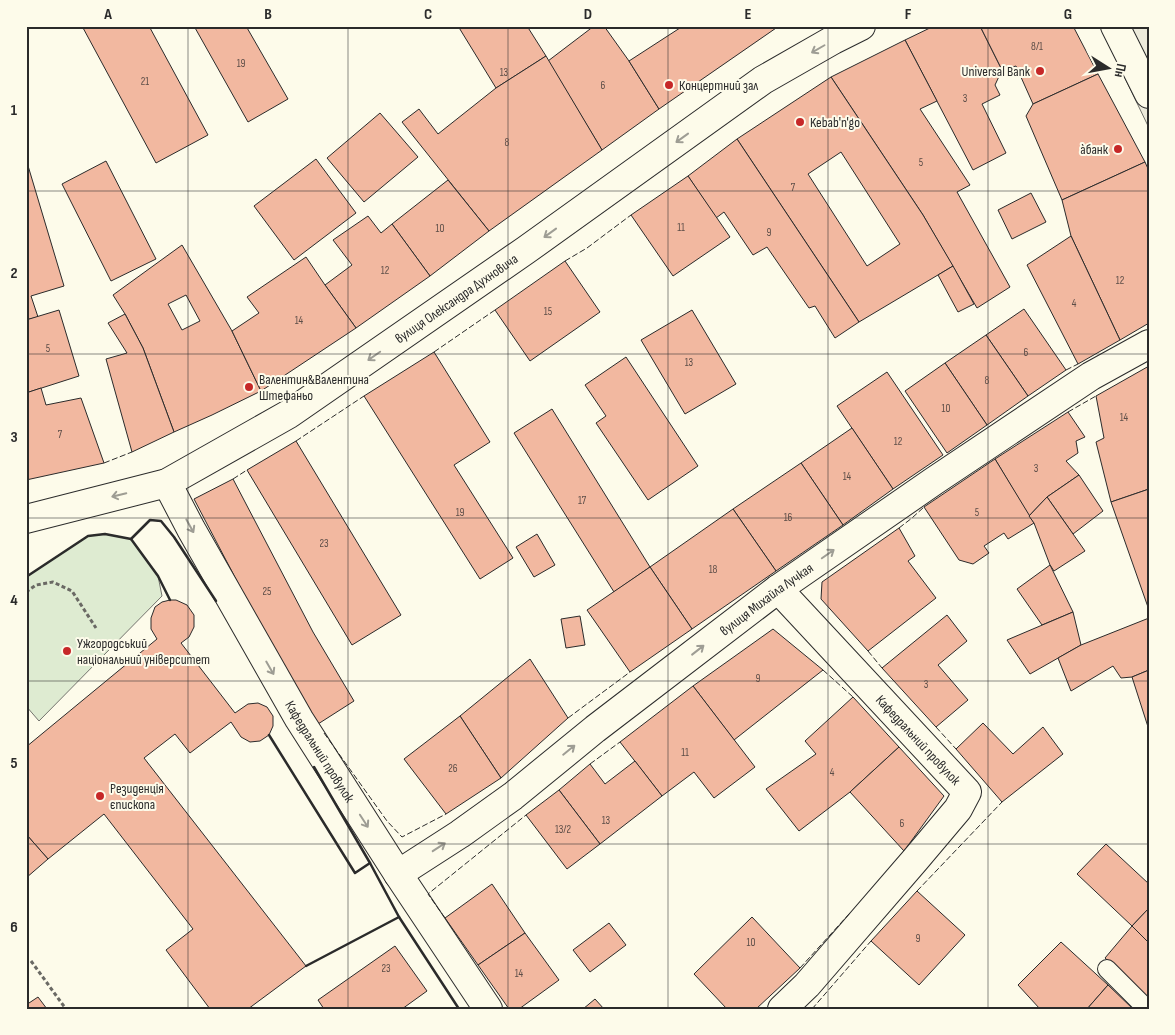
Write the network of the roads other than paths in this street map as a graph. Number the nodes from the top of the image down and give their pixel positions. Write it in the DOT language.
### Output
graph roads {
  1 [pos="861,26"];
  2 [pos="1115,26"];
  3 [pos="1149,94"];
  4 [pos="1149,344"];
  5 [pos="167,484"];
  6 [pos="26,519"];
  7 [pos="778,589"];
  8 [pos="398,874"];
  9 [pos="1107,970"];
  10 [pos="488,1009"];
  11 [pos="782,1009"];
  12 [pos="1147,1009"];
  1 -- 5 [label="street, вулиця Олександра Духновича, one-way"];
  2 -- 3 [label="street"];
  7 -- 4 [label="street, вулиця Михайла Лучкая, one-way"];
  5 -- 6 [label="street, вулиця Олександра Духновича, one-way"];
  5 -- 8 [label="street, Кафедральний провулок, one-way"];
  8 -- 7 [label="street, вулиця Михайла Лучкая, one-way"];
  7 -- 11 [label="street, Кафедральний провулок"];
  8 -- 10 [label="street, Кафедральний провулок"];
  9 -- 12 [label="lane"];
}
